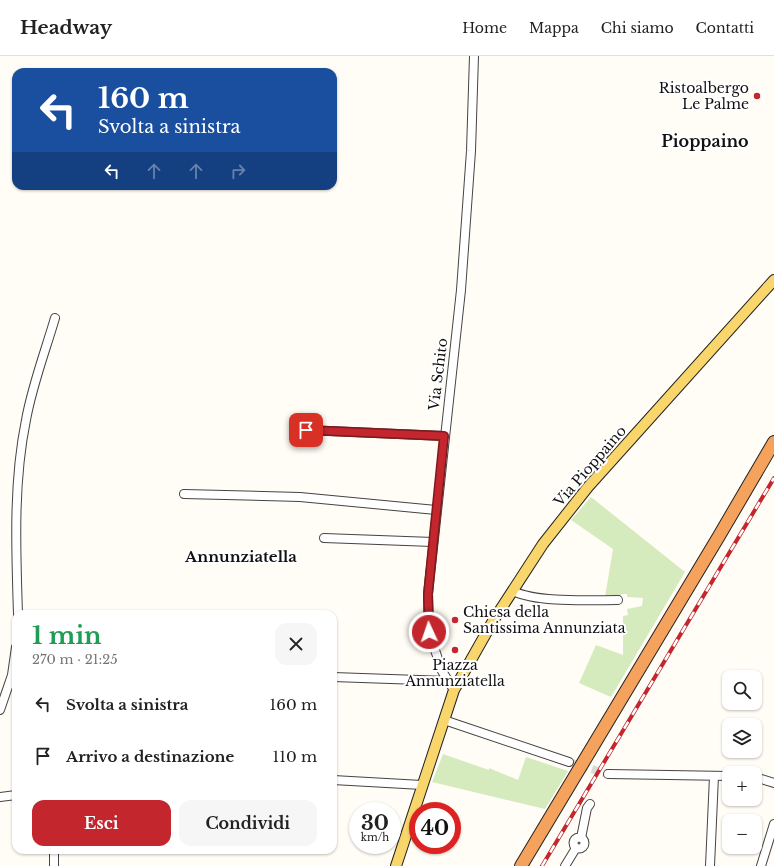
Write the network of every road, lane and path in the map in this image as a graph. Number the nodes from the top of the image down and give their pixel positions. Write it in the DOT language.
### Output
graph roads {
  1 [pos="474,56"];
  2 [pos="774,280"];
  3 [pos="55,318"];
  4 [pos="306,430"];
  5 [pos="444,436"];
  6 [pos="774,442"];
  7 [pos="184,494"];
  8 [pos="436,510"];
  9 [pos="324,538"];
  10 [pos="433,542"];
  11 [pos="513,591"];
  12 [pos="618,600"];
  13 [pos="18,610"];
  14 [pos="12,675"];
  15 [pos="337,677"];
  16 [pos="448,680"];
  17 [pos="454,690"];
  18 [pos="0,710"];
  19 [pos="444,720"];
  20 [pos="569,762"];
  21 [pos="608,774"];
  22 [pos="714,776"];
  23 [pos="722,776"];
  24 [pos="337,780"];
  25 [pos="762,780"];
  26 [pos="774,783"];
  27 [pos="422,785"];
  28 [pos="12,796"];
  29 [pos="0,797"];
  30 [pos="590,804"];
  31 [pos="774,824"];
  32 [pos="54,854"];
  33 [pos="54,866"];
  34 [pos="396,866"];
  35 [pos="521,866"];
  36 [pos="565,866"];
  37 [pos="710,866"];
  38 [pos="761,866"];
  1 -- 5 [label="street, Via Schito"];
  2 -- 11 [label="main road, Via Pioppaino"];
  3 -- 13 [label="street"];
  4 -- 5 [label="street"];
  5 -- 8 [label="street, Via Schito"];
  6 -- 35 [label="highway"];
  7 -- 8 [label="street"];
  8 -- 10 [label="street, Via Schito"];
  9 -- 10 [label="street"];
  10 -- 16 [label="street, Via Schito"];
  11 -- 12 [label="street"];
  11 -- 17 [label="main road, Via Pioppaino"];
  14 -- 18 [label="street"];
  15 -- 16 [label="street"];
  16 -- 17 [label="street, Via Schito"];
  17 -- 19 [label="main road, Via Pioppaino"];
  19 -- 20 [label="street"];
  19 -- 27 [label="main road, Via Pioppaino"];
  21 -- 22 [label="street"];
  22 -- 23 [label="street"];
  22 -- 37 [label="street"];
  24 -- 27 [label="street"];
  25 -- 26 [label="street"];
  27 -- 34 [label="main road, Via Pioppaino"];
  28 -- 29 [label="street"];
  30 -- 36 [label="street"];
  31 -- 38 [label="street"];
  32 -- 33 [label="street"];
}
